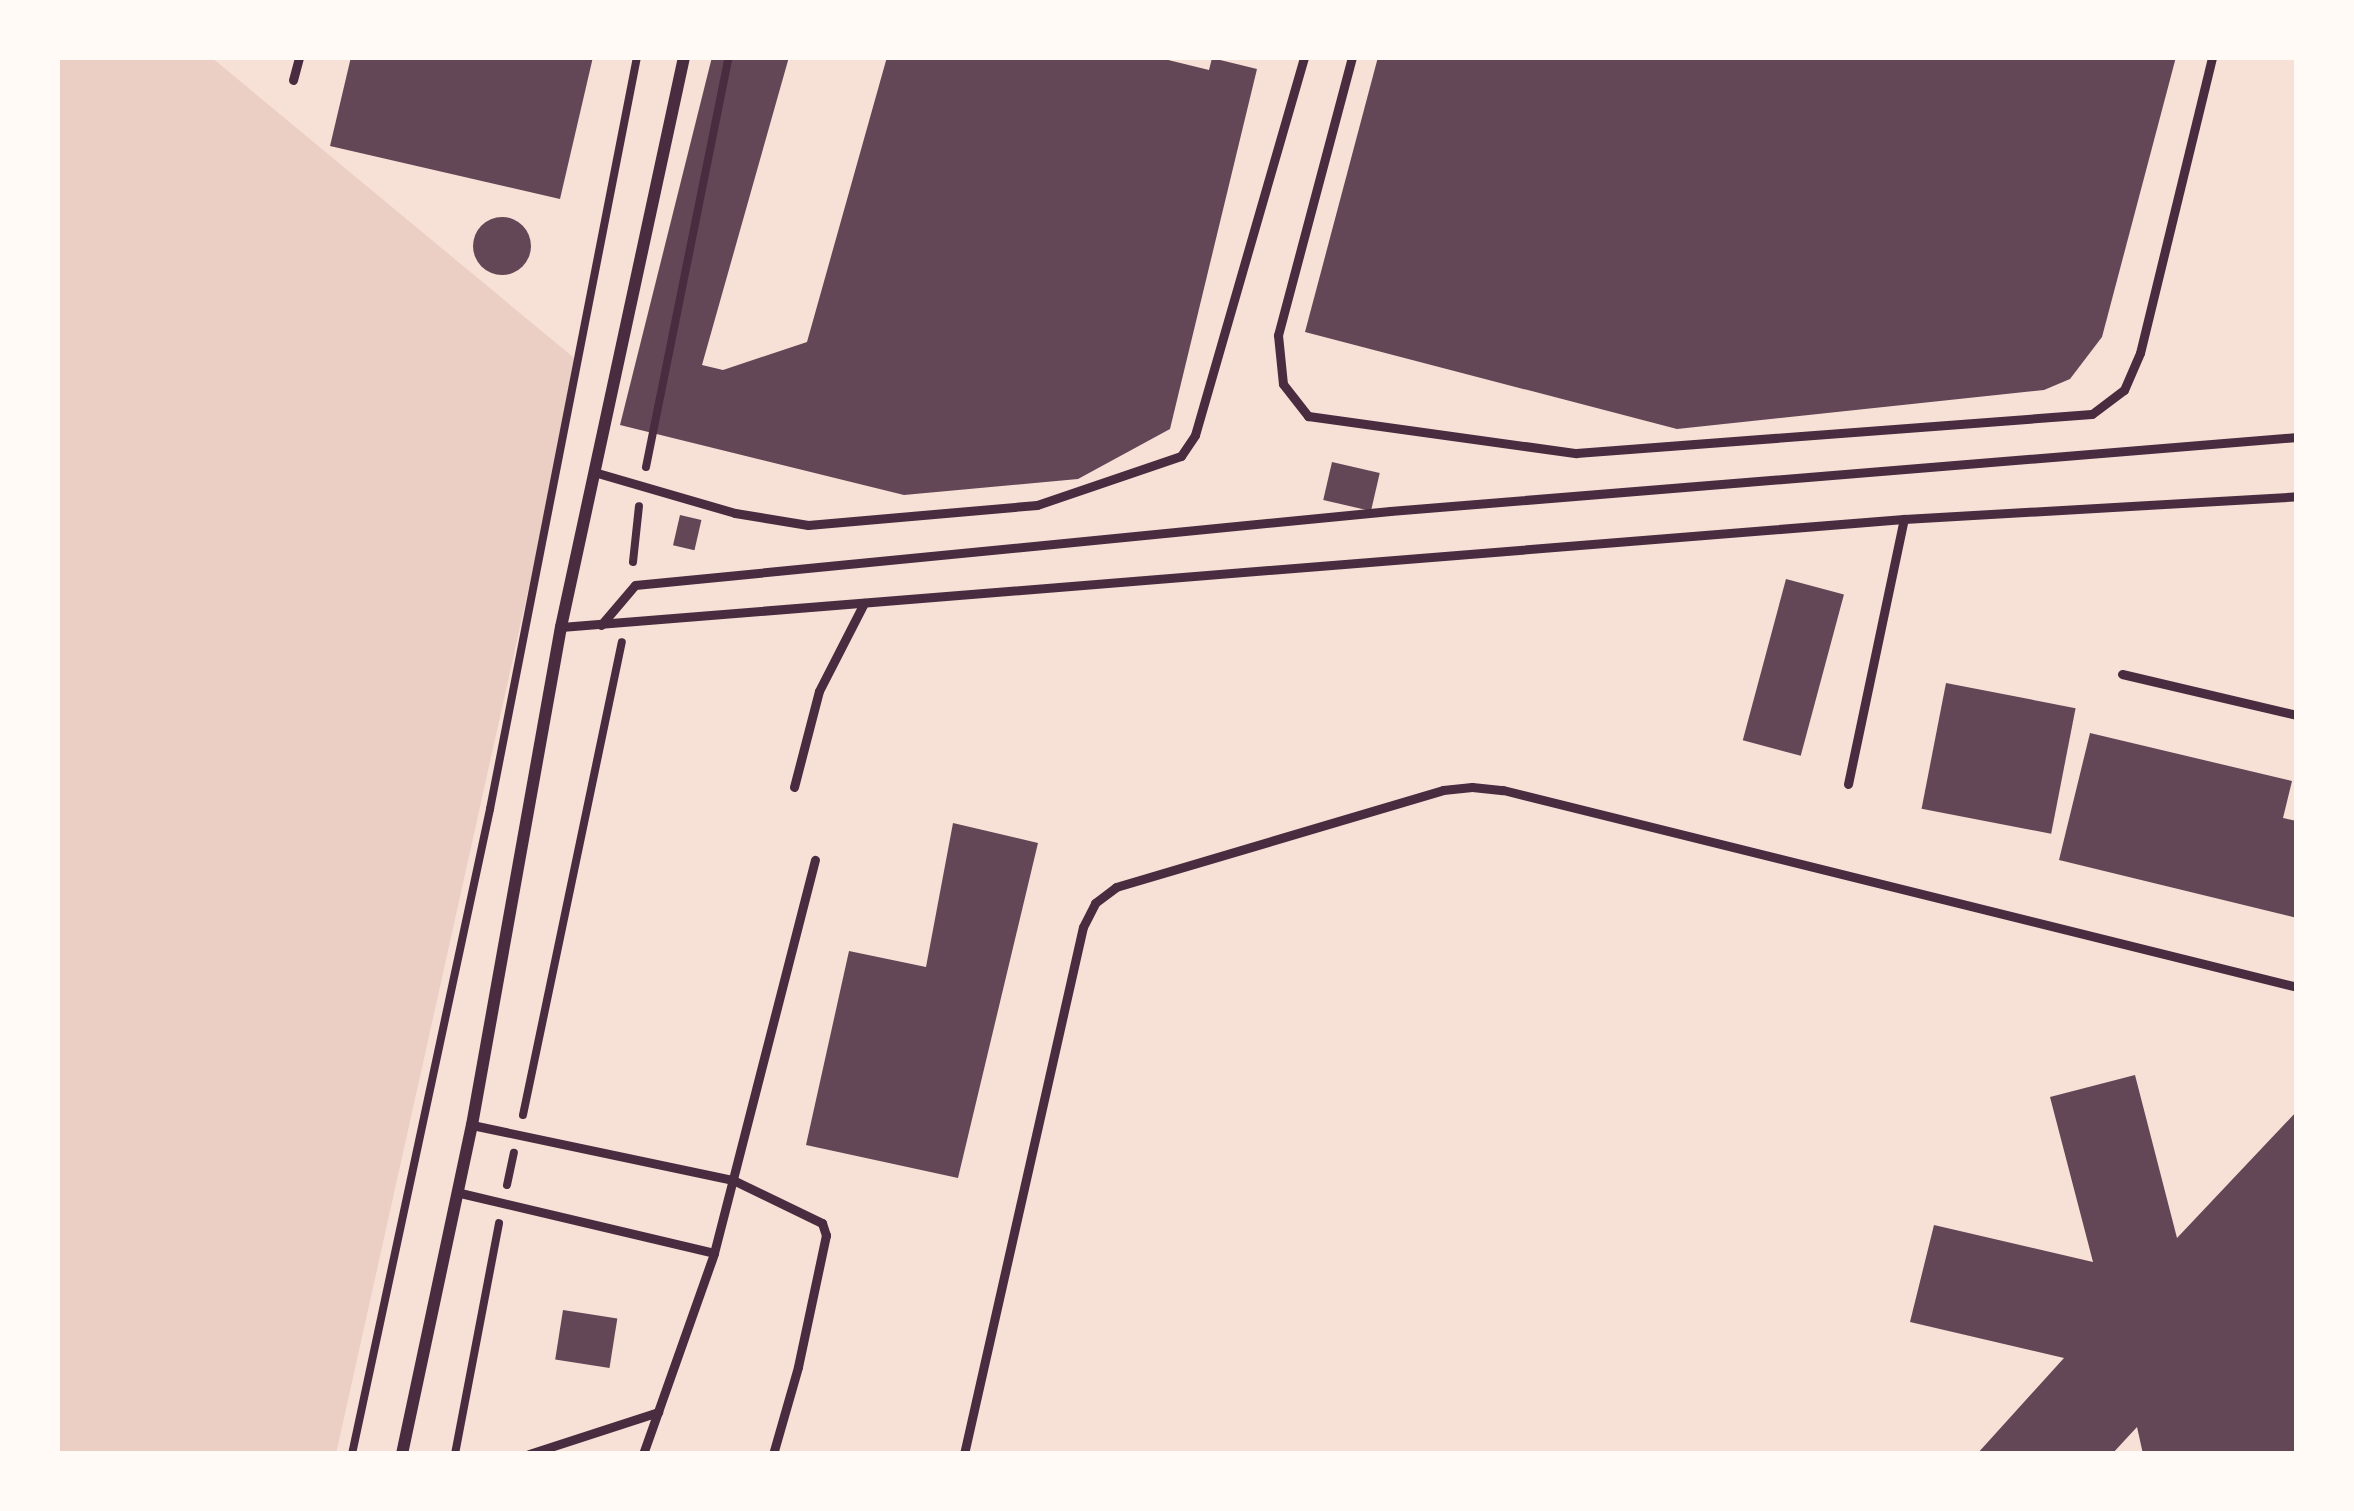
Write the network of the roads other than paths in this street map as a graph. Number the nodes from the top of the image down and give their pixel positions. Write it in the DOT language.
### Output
graph roads {
  1 [pos="299,57"];
  2 [pos="684,57"];
  3 [pos="1304,57"];
  4 [pos="1352,57"];
  5 [pos="2212,57"];
  6 [pos="293,80"];
  7 [pos="2297,436"];
  8 [pos="594,472"];
  9 [pos="2297,496"];
  10 [pos="1904,519"];
  11 [pos="864,603"];
  12 [pos="601,625"];
  13 [pos="561,627"];
  14 [pos="2122,674"];
  15 [pos="2297,715"];
  16 [pos="1848,784"];
  17 [pos="794,787"];
  18 [pos="814,860"];
  19 [pos="2297,987"];
  20 [pos="472,1125"];
  21 [pos="733,1180"];
  22 [pos="456,1192"];
  23 [pos="714,1253"];
  24 [pos="658,1412"];
  25 [pos="402,1454"];
  26 [pos="529,1454"];
  27 [pos="644,1454"];
  28 [pos="773,1454"];
  29 [pos="964,1454"];
  1 -- 6 [label="lane"];
  2 -- 8 [label="street"];
  3 -- 8 [label="lane"];
  4 -- 5 [label="lane"];
  7 -- 12 [label="lane"];
  8 -- 13 [label="street"];
  9 -- 10 [label="lane"];
  10 -- 11 [label="lane"];
  10 -- 16 [label="lane"];
  11 -- 12 [label="lane"];
  11 -- 17 [label="lane"];
  12 -- 13 [label="lane"];
  13 -- 20 [label="street"];
  14 -- 15 [label="lane"];
  18 -- 21 [label="lane"];
  19 -- 29 [label="lane"];
  20 -- 21 [label="lane"];
  20 -- 22 [label="street"];
  21 -- 23 [label="lane"];
  21 -- 28 [label="lane"];
  22 -- 23 [label="lane"];
  22 -- 25 [label="street"];
  23 -- 24 [label="lane"];
  24 -- 26 [label="lane"];
  24 -- 27 [label="lane"];
}
